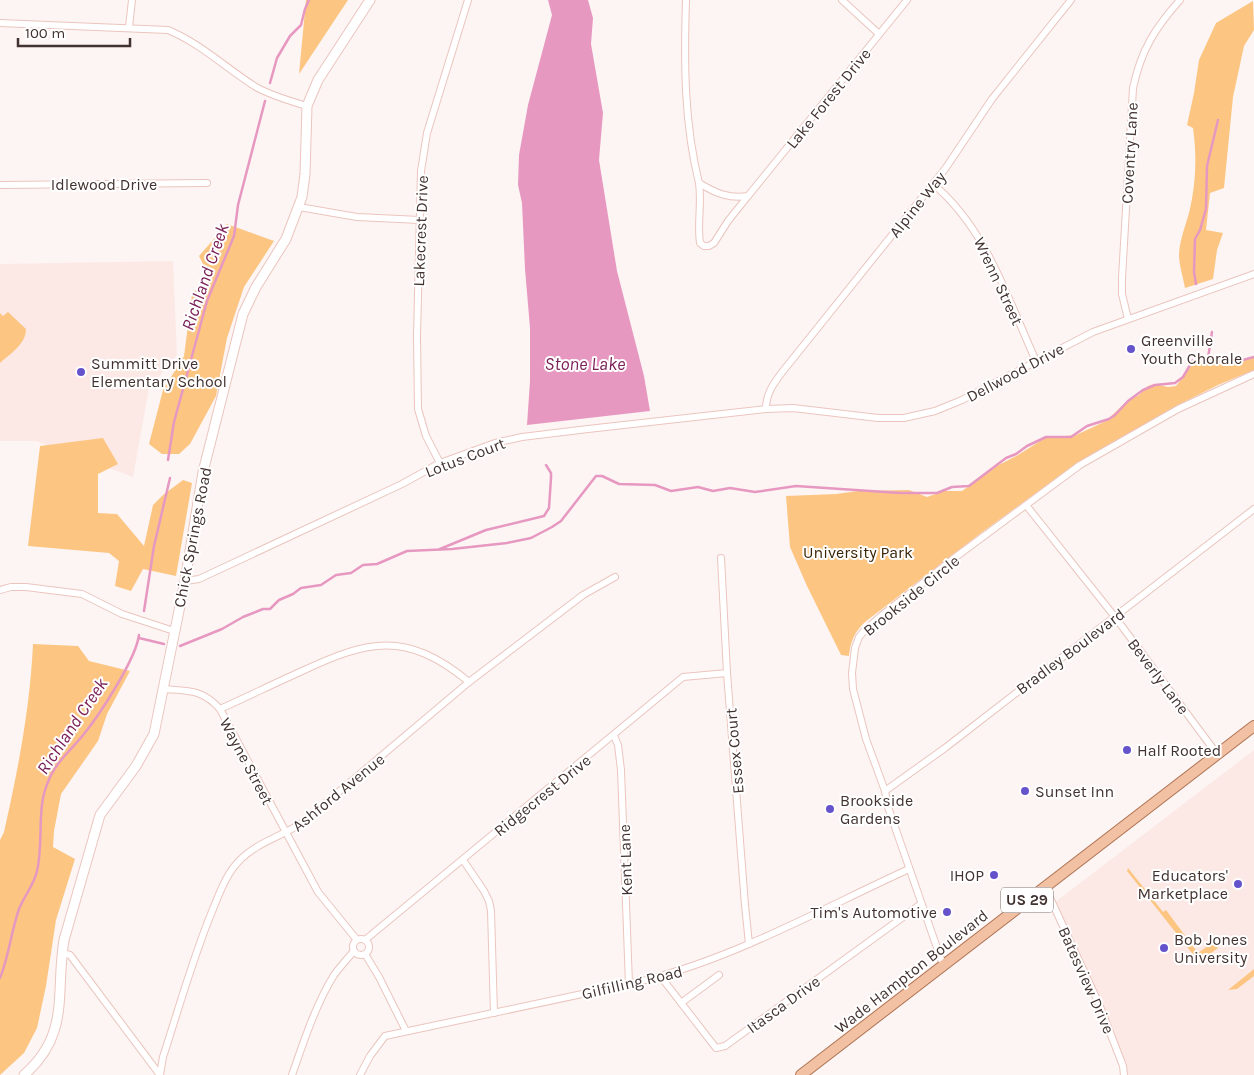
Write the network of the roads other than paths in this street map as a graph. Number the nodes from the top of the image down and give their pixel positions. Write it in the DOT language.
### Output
graph roads {
  1 [pos="132,0"];
  2 [pos="370,0"];
  3 [pos="468,0"];
  4 [pos="686,0"];
  5 [pos="842,0"];
  6 [pos="907,0"];
  7 [pos="1071,0"];
  8 [pos="1180,0"];
  9 [pos="0,23"];
  10 [pos="129,27"];
  11 [pos="880,34"];
  12 [pos="307,106"];
  13 [pos="207,183"];
  14 [pos="699,183"];
  15 [pos="933,184"];
  16 [pos="0,185"];
  17 [pos="748,196"];
  18 [pos="299,207"];
  19 [pos="420,220"];
  20 [pos="1254,274"];
  21 [pos="1128,319"];
  22 [pos="1036,361"];
  23 [pos="1254,374"];
  24 [pos="766,409"];
  25 [pos="440,463"];
  26 [pos="1026,505"];
  27 [pos="1254,509"];
  28 [pos="720,558"];
  29 [pos="615,577"];
  30 [pos="185,581"];
  31 [pos="0,590"];
  32 [pos="1115,617"];
  33 [pos="174,631"];
  34 [pos="727,673"];
  35 [pos="468,682"];
  36 [pos="164,688"];
  37 [pos="220,709"];
  38 [pos="1254,726"];
  39 [pos="614,736"];
  40 [pos="1217,754"];
  41 [pos="885,791"];
  42 [pos="286,833"];
  43 [pos="463,860"];
  44 [pos="909,869"];
  45 [pos="1045,886"];
  46 [pos="921,904"];
  47 [pos="357,940"];
  48 [pos="365,940"];
  49 [pos="750,944"];
  50 [pos="354,951"];
  51 [pos="62,953"];
  52 [pos="365,954"];
  53 [pos="943,965"];
  54 [pos="719,975"];
  55 [pos="662,977"];
  56 [pos="628,984"];
  57 [pos="681,1003"];
  58 [pos="494,1013"];
  59 [pos="406,1031"];
  60 [pos="24,1075"];
  61 [pos="160,1075"];
  62 [pos="292,1075"];
  63 [pos="360,1075"];
  64 [pos="801,1075"];
  65 [pos="1124,1075"];
  1 -- 10 [label="street"];
  2 -- 12 [label="street, Chick Springs Road"];
  3 -- 19 [label="street, Lakecrest Drive"];
  4 -- 14 [label="street, Lake Forest Drive"];
  5 -- 11 [label="street"];
  6 -- 11 [label="street, Lake Forest Drive"];
  7 -- 15 [label="street, Alpine Way"];
  8 -- 21 [label="street, Coventry Lane"];
  9 -- 10 [label="street"];
  10 -- 12 [label="street"];
  11 -- 17 [label="street, Lake Forest Drive"];
  12 -- 18 [label="street, Chick Springs Road"];
  13 -- 16 [label="street, Idlewood Drive"];
  14 -- 17 [label="street"];
  14 -- 17 [label="street, Lake Forest Drive"];
  15 -- 22 [label="street, Wrenn Street"];
  15 -- 24 [label="street, Alpine Way"];
  18 -- 19 [label="street"];
  18 -- 30 [label="street, Chick Springs Road"];
  19 -- 25 [label="street, Lakecrest Drive"];
  20 -- 21 [label="street, Dellwood Drive"];
  21 -- 22 [label="street, Dellwood Drive"];
  22 -- 24 [label="street, Dellwood Drive"];
  23 -- 26 [label="street, Brookside Circle"];
  24 -- 25 [label="street, Lotus Court"];
  25 -- 30 [label="street, Lotus Court"];
  26 -- 32 [label="street, Beverly Lane"];
  26 -- 41 [label="street, Brookside Circle"];
  27 -- 32 [label="street, Bradley Boulevard"];
  28 -- 34 [label="street, Essex Court"];
  29 -- 35 [label="street, Ashford Avenue"];
  30 -- 33 [label="street, Chick Springs Road"];
  31 -- 33 [label="street"];
  32 -- 40 [label="street, Beverly Lane"];
  32 -- 41 [label="street, Bradley Boulevard"];
  33 -- 36 [label="street, Chick Springs Road"];
  34 -- 39 [label="street, Ridgecrest Drive"];
  34 -- 49 [label="street, Essex Court"];
  35 -- 37 [label="street"];
  35 -- 42 [label="street, Ashford Avenue"];
  36 -- 37 [label="street, Wayne Street"];
  36 -- 51 [label="street, Chick Springs Road"];
  37 -- 42 [label="street, Wayne Street"];
  38 -- 40 [label="main road, Wade Hampton Boulevard / US 29"];
  39 -- 43 [label="street, Ridgecrest Drive"];
  39 -- 56 [label="street, Kent Lane"];
  40 -- 45 [label="main road, Wade Hampton Boulevard / US 29"];
  41 -- 44 [label="street, Brookside Circle"];
  42 -- 47 [label="street, Wayne Street"];
  42 -- 61 [label="street, Ashford Avenue"];
  43 -- 48 [label="street, Ridgecrest Drive"];
  43 -- 58 [label="street"];
  44 -- 46 [label="street, Brookside Circle"];
  44 -- 49 [label="street, Gilfilling Road"];
  45 -- 53 [label="main road, Wade Hampton Boulevard / US 29"];
  45 -- 65 [label="street, Batesview Drive"];
  46 -- 53 [label="street, Brookside Circle"];
  46 -- 57 [label="street, Itasca Drive"];
  47 -- 48 [label="street"];
  47 -- 50 [label="street"];
  48 -- 52 [label="street"];
  49 -- 55 [label="street, Gilfilling Road"];
  50 -- 52 [label="street"];
  50 -- 62 [label="street"];
  51 -- 60 [label="street, Chick Springs Road"];
  51 -- 61 [label="street"];
  52 -- 59 [label="street"];
  53 -- 64 [label="main road, Wade Hampton Boulevard / US 29"];
  54 -- 57 [label="street"];
  55 -- 56 [label="street, Gilfilling Road"];
  55 -- 57 [label="street, Itasca Drive"];
  56 -- 58 [label="street, Gilfilling Road"];
  58 -- 59 [label="street, Gilfilling Road"];
  59 -- 63 [label="street, Gilfilling Road"];
}
